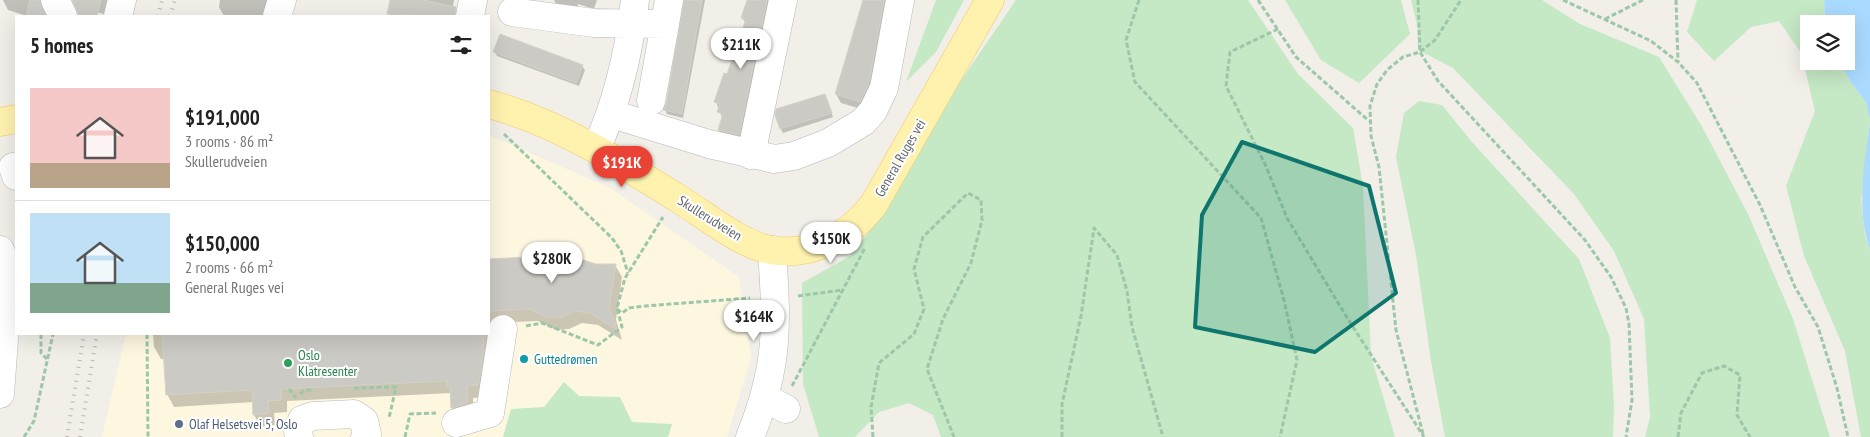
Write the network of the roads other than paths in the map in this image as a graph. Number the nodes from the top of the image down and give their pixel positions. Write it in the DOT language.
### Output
graph roads {
  1 [pos="55,0"];
  2 [pos="122,0"];
  3 [pos="282,0"];
  4 [pos="473,0"];
  5 [pos="783,0"];
  6 [pos="900,0"];
  7 [pos="990,0"];
  8 [pos="634,11"];
  9 [pos="512,12"];
  10 [pos="666,12"];
  11 [pos="62,15"];
  12 [pos="118,15"];
  13 [pos="277,15"];
  14 [pos="470,15"];
  15 [pos="652,101"];
  16 [pos="490,104"];
  17 [pos="612,114"];
  18 [pos="15,119"];
  19 [pos="0,122"];
  20 [pos="596,149"];
  21 [pos="751,155"];
  22 [pos="772,250"];
  23 [pos="8,261"];
  24 [pos="504,329"];
  25 [pos="0,394"];
  26 [pos="449,419"];
  27 [pos="298,437"];
  28 [pos="365,437"];
  29 [pos="750,437"];
  1 -- 11 [label="street"];
  2 -- 12 [label="street"];
  3 -- 13 [label="street"];
  4 -- 14 [label="street"];
  5 -- 21 [label="street"];
  6 -- 21 [label="street"];
  7 -- 22 [label="main road, General Ruges vei"];
  8 -- 9 [label="street"];
  8 -- 10 [label="street"];
  8 -- 17 [label="street"];
  10 -- 15 [label="street"];
  16 -- 20 [label="main road, Skullerudveien"];
  17 -- 20 [label="street"];
  17 -- 21 [label="street"];
  18 -- 19 [label="main road"];
  20 -- 22 [label="main road, Skullerudveien"];
  22 -- 29 [label="street"];
  23 -- 25 [label="street"];
  24 -- 26 [label="street"];
  27 -- 28 [label="street"];
}
